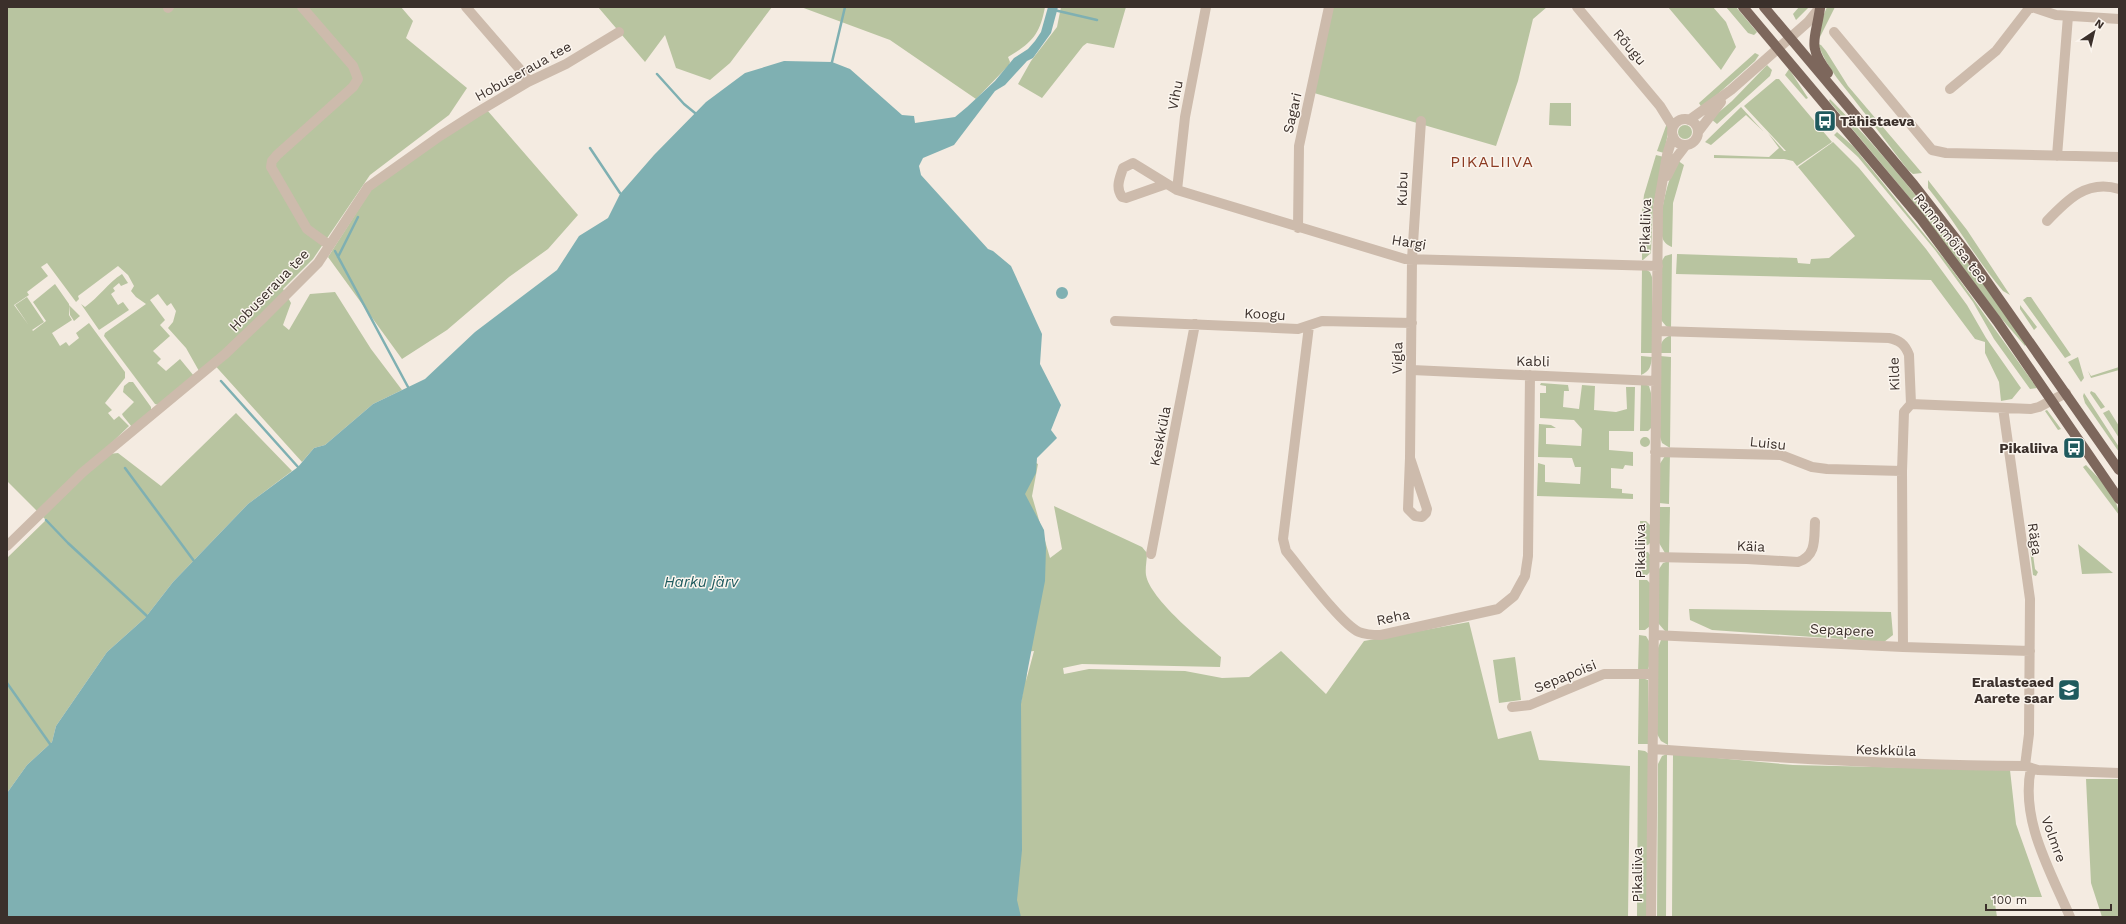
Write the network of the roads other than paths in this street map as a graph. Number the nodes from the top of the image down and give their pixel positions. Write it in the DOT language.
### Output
graph roads {
  1 [pos="302,7"];
  2 [pos="466,7"];
  3 [pos="1206,7"];
  4 [pos="1329,7"];
  5 [pos="1577,7"];
  6 [pos="1743,7"];
  7 [pos="1764,7"];
  8 [pos="2031,7"];
  9 [pos="1820,8"];
  10 [pos="2074,13"];
  11 [pos="2119,19"];
  12 [pos="619,32"];
  13 [pos="1834,32"];
  14 [pos="1790,37"];
  15 [pos="1778,48"];
  16 [pos="528,82"];
  17 [pos="1950,89"];
  18 [pos="1731,90"];
  19 [pos="1837,92"];
  20 [pos="1660,106"];
  21 [pos="1686,120"];
  22 [pos="1421,121"];
  23 [pos="1673,132"];
  24 [pos="1698,132"];
  25 [pos="1686,145"];
  26 [pos="2058,156"];
  27 [pos="2119,157"];
  28 [pos="1166,184"];
  29 [pos="1662,185"];
  30 [pos="2119,189"];
  31 [pos="1177,190"];
  32 [pos="2047,221"];
  33 [pos="1298,228"];
  34 [pos="329,245"];
  35 [pos="1412,259"];
  36 [pos="1658,266"];
  37 [pos="1115,321"];
  38 [pos="1412,323"];
  39 [pos="1195,324"];
  40 [pos="1309,326"];
  41 [pos="1658,331"];
  42 [pos="1412,370"];
  43 [pos="1530,375"];
  44 [pos="1655,381"];
  45 [pos="2066,393"];
  46 [pos="2053,400"];
  47 [pos="1911,404"];
  48 [pos="2003,408"];
  49 [pos="1655,452"];
  50 [pos="1410,458"];
  51 [pos="2119,470"];
  52 [pos="1902,471"];
  53 [pos="2119,499"];
  54 [pos="1815,522"];
  55 [pos="7,546"];
  56 [pos="1151,554"];
  57 [pos="1654,557"];
  58 [pos="1654,635"];
  59 [pos="1903,647"];
  60 [pos="2030,651"];
  61 [pos="1653,674"];
  62 [pos="1512,707"];
  63 [pos="1653,749"];
  64 [pos="2028,767"];
  65 [pos="2119,773"];
  66 [pos="1651,917"];
  67 [pos="2070,917"];
  1 -- 34 [label="street"];
  2 -- 16 [label="street"];
  3 -- 31 [label="street, Vihu"];
  4 -- 33 [label="street, Sagari"];
  5 -- 20 [label="street, Rõugu"];
  6 -- 15 [label="main road, Rannamõisa tee"];
  7 -- 14 [label="main road, Rannamõisa tee"];
  8 -- 10 [label="street"];
  8 -- 17 [label="street"];
  9 -- 14 [label="street, Pikaliiva"];
  9 -- 19 [label="main road"];
  10 -- 11 [label="street"];
  10 -- 26 [label="street"];
  12 -- 16 [label="street, Hobuseraua tee"];
  13 -- 26 [label="street"];
  14 -- 15 [label="street, Pikaliiva"];
  14 -- 19 [label="main road, Rannamõisa tee"];
  15 -- 18 [label="street, Pikaliiva"];
  15 -- 46 [label="main road, Rannamõisa tee"];
  16 -- 34 [label="street, Hobuseraua tee"];
  18 -- 21 [label="street, Pikaliiva"];
  18 -- 24 [label="street, Pikaliiva"];
  19 -- 45 [label="main road, Rannamõisa tee"];
  20 -- 21 [label="street, Rõugu"];
  20 -- 23 [label="street, Rõugu"];
  21 -- 23 [label="street, Pikaliiva"];
  21 -- 24 [label="street"];
  22 -- 35 [label="street, Kubu"];
  23 -- 25 [label="street"];
  23 -- 29 [label="street, Pikaliiva"];
  24 -- 25 [label="street, Pikaliiva"];
  25 -- 29 [label="street, Pikaliiva"];
  26 -- 27 [label="street"];
  28 -- 28 [label="street, Hargi"];
  28 -- 31 [label="street, Hargi"];
  29 -- 36 [label="street, Pikaliiva"];
  30 -- 32 [label="street"];
  31 -- 33 [label="street, Hargi"];
  33 -- 35 [label="street, Hargi"];
  34 -- 55 [label="street, Hobuseraua tee"];
  35 -- 36 [label="street, Hargi"];
  35 -- 38 [label="street, Vigla"];
  36 -- 41 [label="street, Pikaliiva"];
  37 -- 39 [label="street, Koogu"];
  38 -- 40 [label="street, Koogu"];
  38 -- 42 [label="street, Vigla"];
  39 -- 40 [label="street, Koogu"];
  39 -- 56 [label="street, Keskküla"];
  40 -- 43 [label="street, Reha"];
  41 -- 44 [label="street, Pikaliiva"];
  41 -- 47 [label="street, Kilde"];
  42 -- 43 [label="street, Kabli"];
  42 -- 50 [label="street, Vigla"];
  43 -- 44 [label="street, Kabli"];
  44 -- 49 [label="street, Pikaliiva"];
  45 -- 46 [label="street"];
  45 -- 51 [label="main road, Rannamõisa tee"];
  46 -- 48 [label="street"];
  46 -- 53 [label="main road, Rannamõisa tee"];
  47 -- 48 [label="street"];
  47 -- 52 [label="street, Kilde"];
  48 -- 60 [label="street, Räga"];
  49 -- 52 [label="street, Luisu"];
  49 -- 57 [label="street, Pikaliiva"];
  50 -- 50 [label="street, Vigla"];
  52 -- 59 [label="street, Kilde"];
  54 -- 57 [label="street, Käia"];
  57 -- 58 [label="street, Pikaliiva"];
  58 -- 59 [label="street, Sepapere"];
  58 -- 61 [label="street, Pikaliiva"];
  59 -- 60 [label="street, Sepapere"];
  60 -- 64 [label="street, Räga"];
  61 -- 62 [label="street, Sepapoisi"];
  61 -- 63 [label="street, Pikaliiva"];
  63 -- 64 [label="street, Keskküla"];
  63 -- 66 [label="street, Pikaliiva"];
  64 -- 65 [label="street, Keskküla"];
  64 -- 67 [label="street, Volmre"];
}
